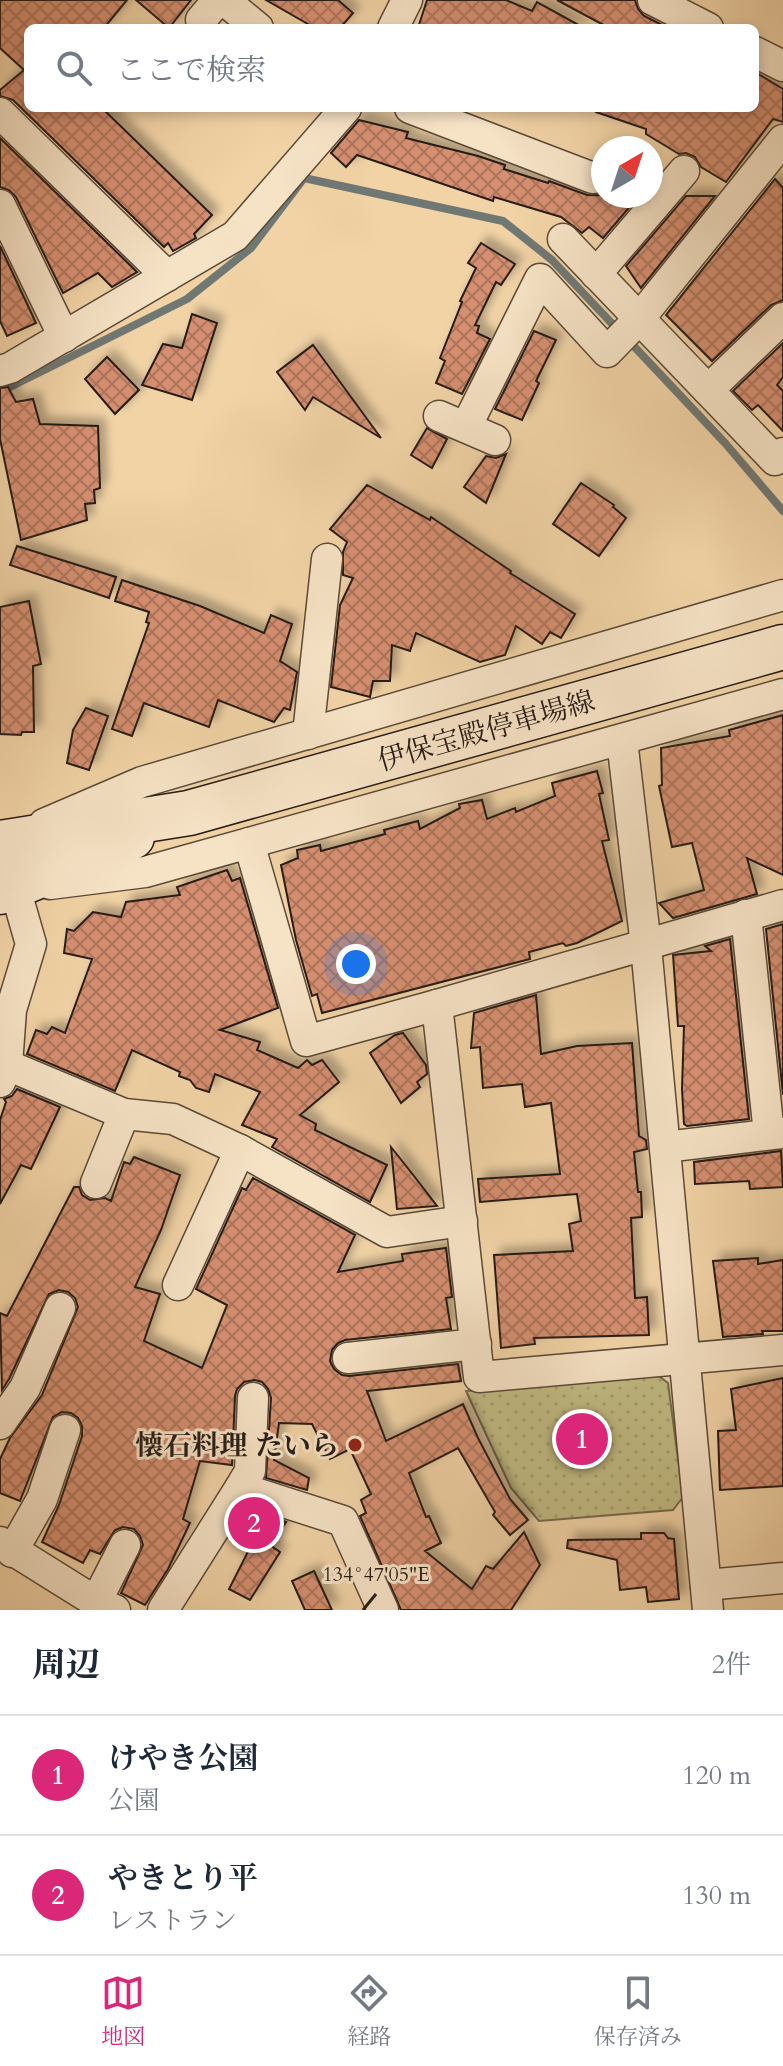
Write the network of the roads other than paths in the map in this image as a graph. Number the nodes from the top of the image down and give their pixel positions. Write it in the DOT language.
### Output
graph roads {
  1 [pos="224,0"];
  2 [pos="407,0"];
  3 [pos="653,0"];
  4 [pos="253,24"];
  5 [pos="395,24"];
  6 [pos="700,24"];
  7 [pos="759,54"];
  8 [pos="783,66"];
  9 [pos="343,112"];
  10 [pos="420,112"];
  11 [pos="0,113"];
  12 [pos="783,140"];
  13 [pos="684,171"];
  14 [pos="591,177"];
  15 [pos="0,205"];
  16 [pos="563,239"];
  17 [pos="596,274"];
  18 [pos="167,276"];
  19 [pos="783,318"];
  20 [pos="639,319"];
  21 [pos="64,337"];
  22 [pos="0,371"];
  23 [pos="708,390"];
  24 [pos="495,440"];
  25 [pos="783,453"];
  26 [pos="327,559"];
  27 [pos="783,595"];
  28 [pos="783,647"];
  29 [pos="783,694"];
  30 [pos="308,734"];
  31 [pos="622,740"];
  32 [pos="189,813"];
  33 [pos="1,842"];
  34 [pos="249,843"];
  35 [pos="7,890"];
  36 [pos="783,905"];
  37 [pos="746,915"];
  38 [pos="646,946"];
  39 [pos="437,1005"];
  40 [pos="4,1073"];
  41 [pos="124,1114"];
  42 [pos="776,1134"];
  43 [pos="665,1147"];
  44 [pos="240,1150"];
  45 [pos="96,1183"];
  46 [pos="462,1221"];
  47 [pos="178,1285"];
  48 [pos="60,1308"];
  49 [pos="476,1344"];
  50 [pos="783,1350"];
  51 [pos="348,1358"];
  52 [pos="685,1360"];
  53 [pos="253,1398"];
  54 [pos="0,1424"];
  55 [pos="65,1430"];
  56 [pos="240,1488"];
  57 [pos="125,1545"];
  58 [pos="6,1547"];
  59 [pos="783,1578"];
  60 [pos="707,1598"];
  61 [pos="105,1606"];
  62 [pos="163,1610"];
  63 [pos="383,1610"];
  1 -- 4 [label="street"];
  2 -- 5 [label="street"];
  3 -- 6 [label="street"];
  7 -- 8 [label="street"];
  9 -- 18 [label="street"];
  10 -- 14 [label="street"];
  11 -- 18 [label="street"];
  12 -- 20 [label="street"];
  13 -- 17 [label="street"];
  15 -- 21 [label="street"];
  16 -- 17 [label="street"];
  17 -- 20 [label="street"];
  18 -- 21 [label="street"];
  19 -- 23 [label="street"];
  20 -- 23 [label="street"];
  20 -- 24 [label="street"];
  21 -- 22 [label="street"];
  23 -- 25 [label="street"];
  26 -- 30 [label="street"];
  27 -- 30 [label="street"];
  28 -- 32 [label="main road, 伊保宝殿停車場線"];
  29 -- 31 [label="street"];
  30 -- 33 [label="street"];
  31 -- 34 [label="street"];
  31 -- 38 [label="street"];
  32 -- 33 [label="main road, 伊保宝殿停車場線"];
  32 -- 35 [label="main road, 伊保宝殿停車場線"];
  33 -- 35 [label="street"];
  34 -- 35 [label="street"];
  34 -- 39 [label="street"];
  35 -- 40 [label="street"];
  36 -- 37 [label="street"];
  37 -- 38 [label="street"];
  37 -- 42 [label="street"];
  38 -- 39 [label="street"];
  38 -- 43 [label="street"];
  39 -- 46 [label="street"];
  40 -- 41 [label="street"];
  41 -- 44 [label="street"];
  41 -- 45 [label="street"];
  42 -- 43 [label="street"];
  43 -- 52 [label="street"];
  44 -- 46 [label="street"];
  44 -- 47 [label="street"];
  46 -- 49 [label="street"];
  48 -- 54 [label="street"];
  49 -- 51 [label="street"];
  49 -- 52 [label="street"];
  50 -- 52 [label="street"];
  52 -- 60 [label="street"];
  53 -- 56 [label="street"];
  55 -- 58 [label="street"];
  56 -- 62 [label="street"];
  56 -- 63 [label="street"];
  57 -- 61 [label="street"];
  58 -- 61 [label="street"];
  59 -- 60 [label="street"];
}
